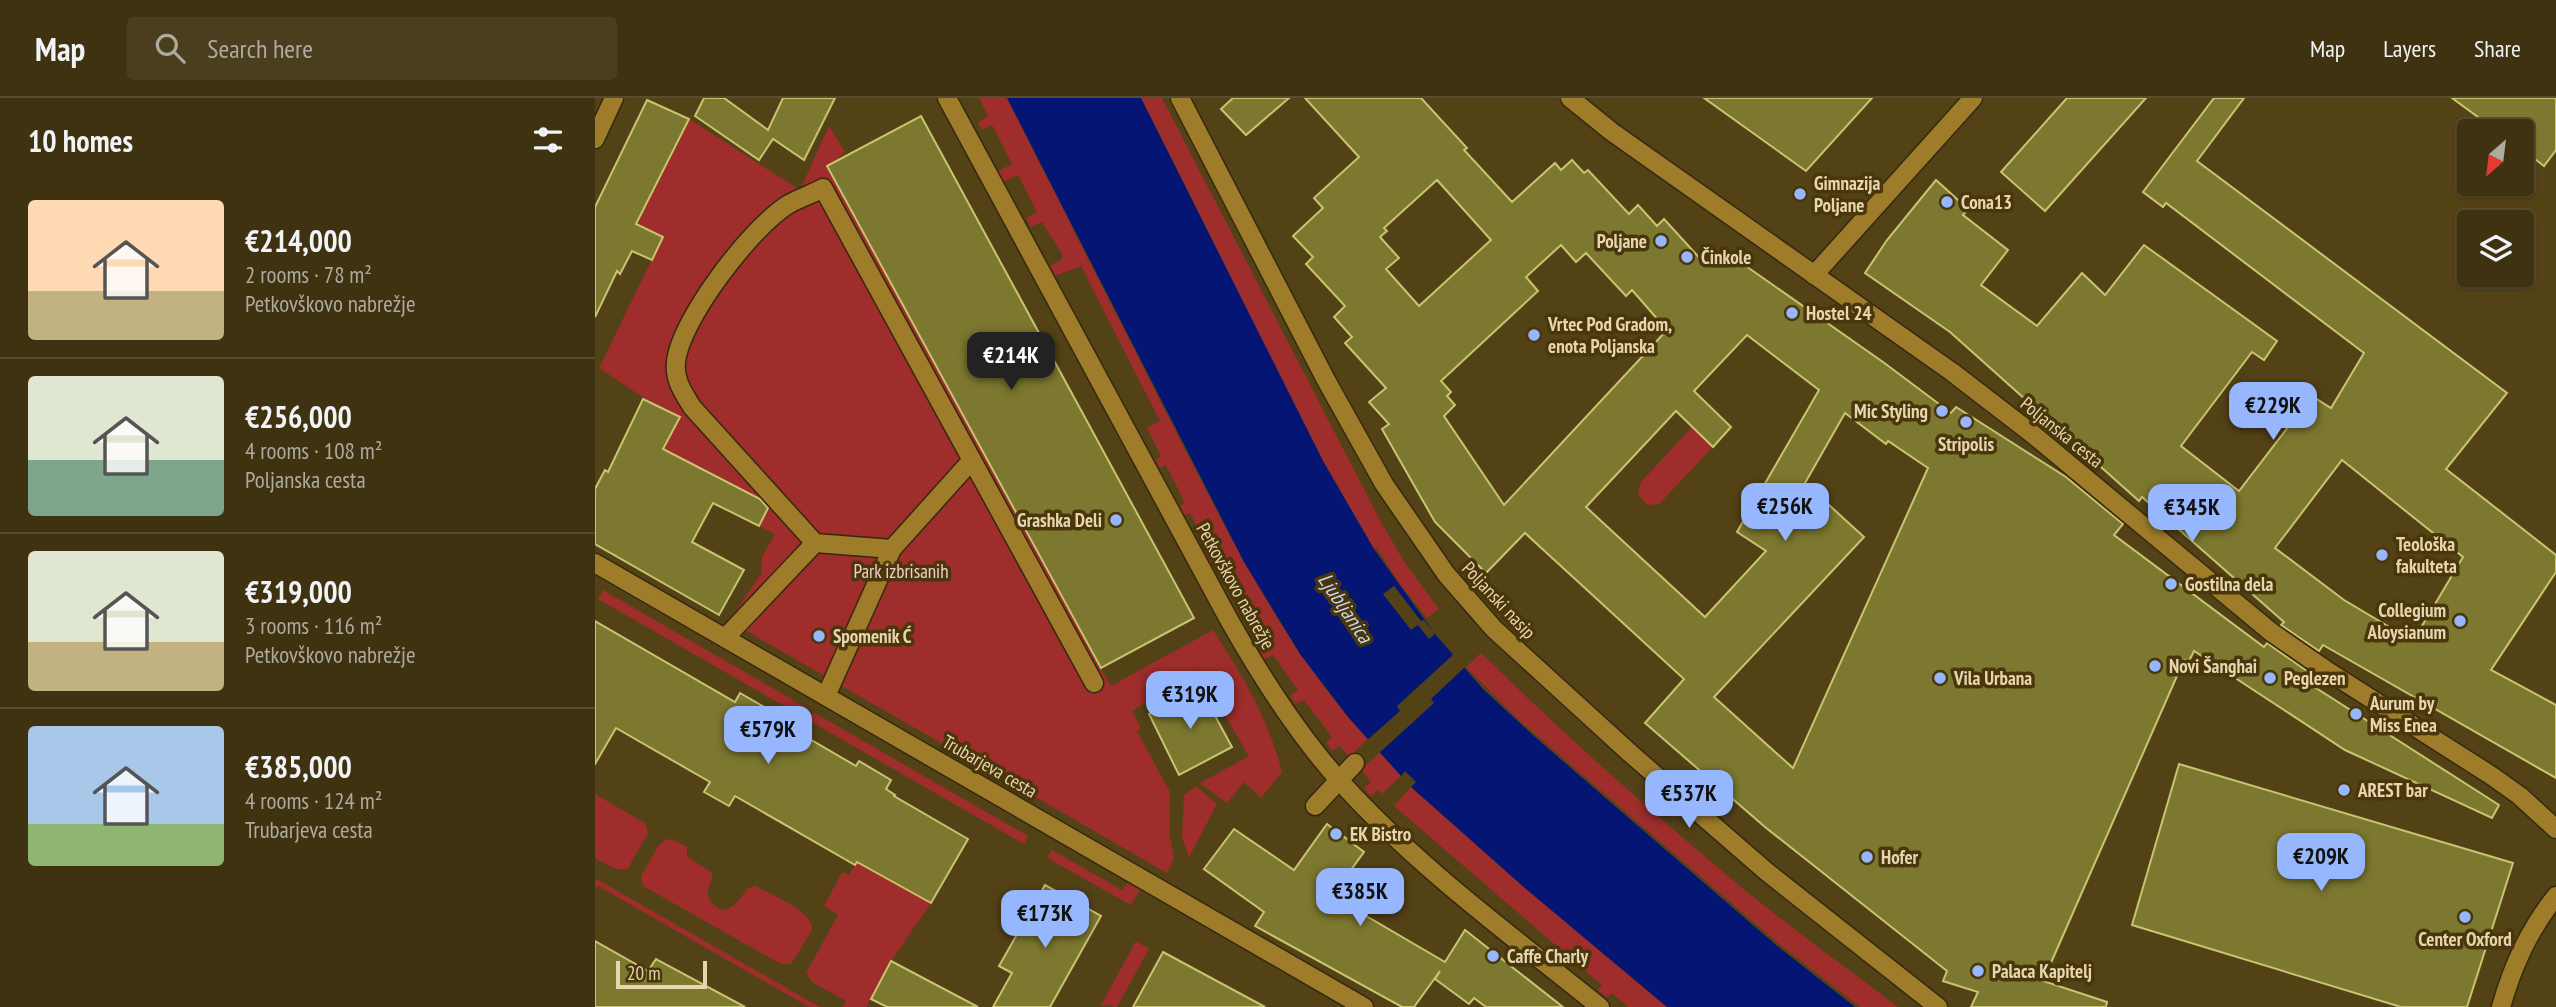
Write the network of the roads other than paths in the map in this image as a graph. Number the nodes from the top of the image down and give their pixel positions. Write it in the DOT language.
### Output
graph roads {
  1 [pos="614,98"];
  2 [pos="947,98"];
  3 [pos="1180,98"];
  4 [pos="1570,98"];
  5 [pos="1973,98"];
  6 [pos="595,139"];
  7 [pos="1814,275"];
  8 [pos="972,460"];
  9 [pos="815,544"];
  10 [pos="892,550"];
  11 [pos="595,564"];
  12 [pos="725,638"];
  13 [pos="1094,683"];
  14 [pos="826,696"];
  15 [pos="1355,763"];
  16 [pos="1338,779"];
  17 [pos="1315,806"];
  18 [pos="2556,829"];
  19 [pos="2556,895"];
  20 [pos="1363,1007"];
  21 [pos="1601,1007"];
  22 [pos="1938,1007"];
  23 [pos="2501,1007"];
  1 -- 6 [label="street"];
  2 -- 16 [label="street, Petkovškovo nabrežje"];
  3 -- 22 [label="street, Poljanski nasip"];
  4 -- 7 [label="street, Poljanska cesta"];
  5 -- 7 [label="street"];
  7 -- 18 [label="street, Poljanska cesta"];
  8 -- 9 [label="street"];
  8 -- 10 [label="street"];
  8 -- 13 [label="street"];
  9 -- 10 [label="street"];
  9 -- 12 [label="street"];
  10 -- 14 [label="street"];
  11 -- 12 [label="street, Trubarjeva cesta"];
  12 -- 14 [label="street, Trubarjeva cesta"];
  14 -- 20 [label="street, Trubarjeva cesta"];
  15 -- 16 [label="street"];
  16 -- 17 [label="street"];
  16 -- 21 [label="street, Petkovškovo nabrežje"];
  19 -- 23 [label="street"];
}
